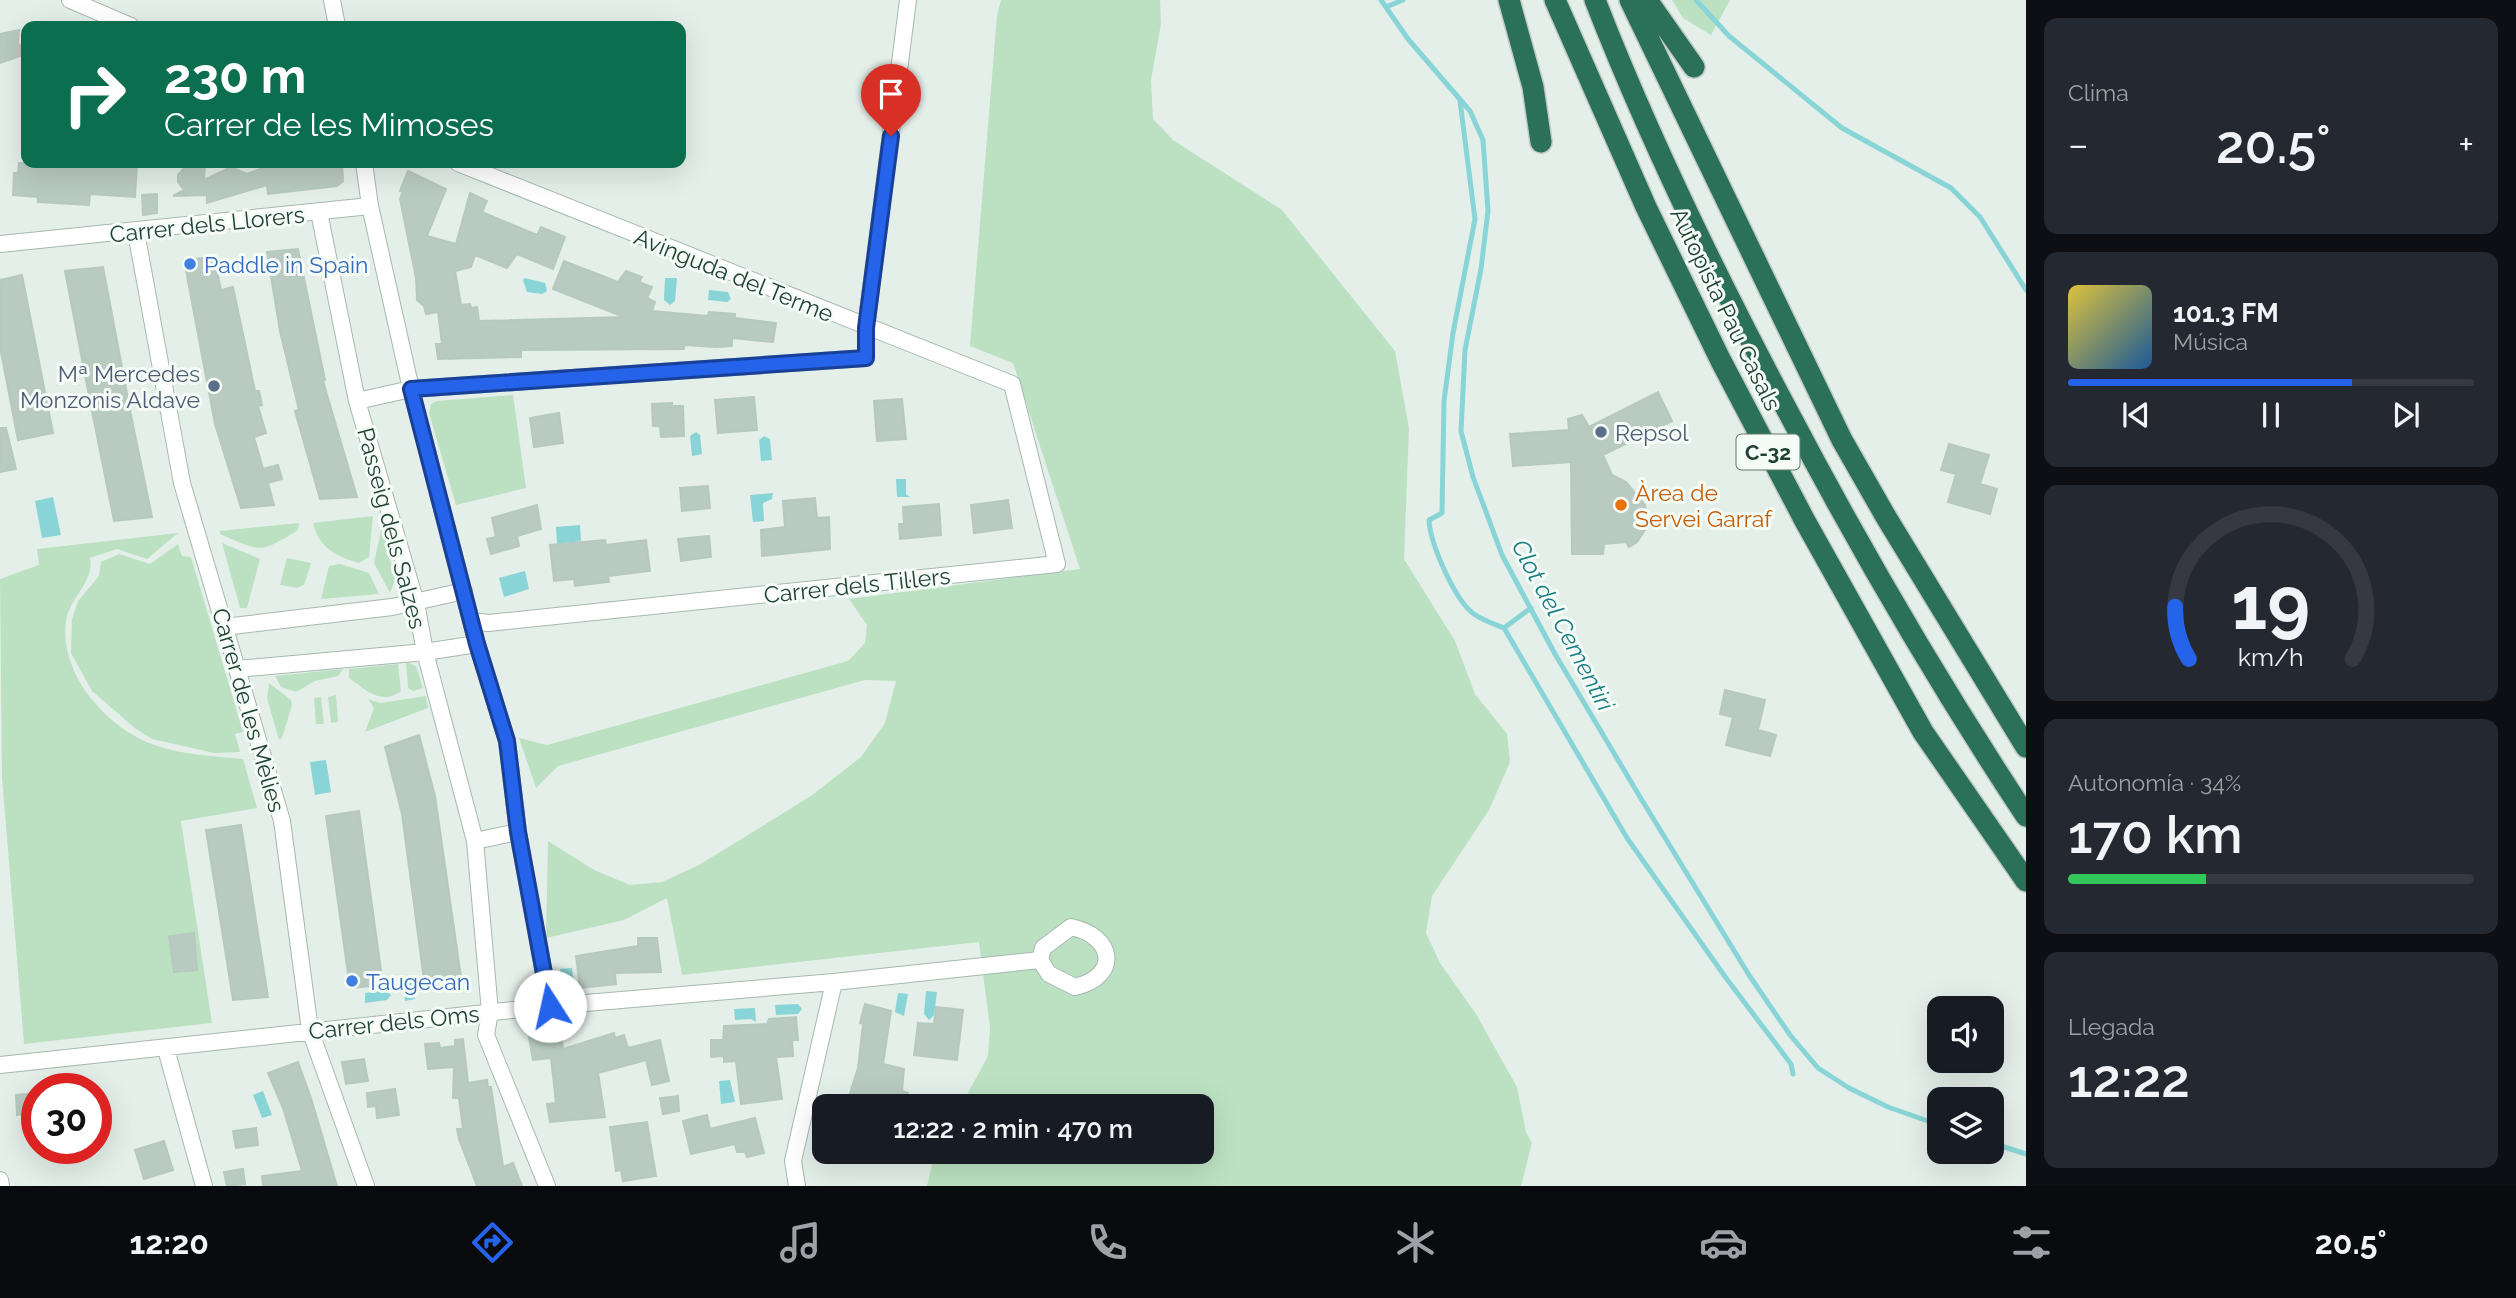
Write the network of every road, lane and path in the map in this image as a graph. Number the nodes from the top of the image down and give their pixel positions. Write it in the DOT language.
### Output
graph roads {
  1 [pos="70,0"];
  2 [pos="332,0"];
  3 [pos="908,0"];
  4 [pos="1509,0"];
  5 [pos="1555,0"];
  6 [pos="1595,0"];
  7 [pos="1630,0"];
  8 [pos="1647,0"];
  9 [pos="119,21"];
  10 [pos="336,21"];
  11 [pos="1694,67"];
  12 [pos="1541,142"];
  13 [pos="365,168"];
  14 [pos="470,168"];
  15 [pos="370,206"];
  16 [pos="319,212"];
  17 [pos="135,232"];
  18 [pos="0,244"];
  19 [pos="866,328"];
  20 [pos="1012,384"];
  21 [pos="411,389"];
  22 [pos="357,401"];
  23 [pos="464,591"];
  24 [pos="416,603"];
  25 [pos="472,621"];
  26 [pos="224,627"];
  27 [pos="477,644"];
  28 [pos="425,652"];
  29 [pos="237,669"];
  30 [pos="2026,747"];
  31 [pos="2026,816"];
  32 [pos="518,832"];
  33 [pos="475,841"];
  34 [pos="2026,881"];
  35 [pos="1040,960"];
  36 [pos="834,982"];
  37 [pos="550,1006"];
  38 [pos="490,1013"];
  39 [pos="310,1030"];
  40 [pos="166,1049"];
  41 [pos="0,1065"];
  42 [pos="0,1180"];
  43 [pos="1,1186"];
  44 [pos="204,1186"];
  45 [pos="366,1186"];
  46 [pos="547,1186"];
  47 [pos="797,1186"];
  1 -- 9 [label="street"];
  2 -- 10 [label="street"];
  3 -- 19 [label="street"];
  4 -- 12 [label="highway"];
  5 -- 34 [label="highway, Autopista Pau Casals / C-32"];
  6 -- 31 [label="highway, Autopista Pau Casals / C-32"];
  7 -- 30 [label="highway"];
  8 -- 11 [label="highway"];
  13 -- 15 [label="street"];
  14 -- 19 [label="street, Avinguda del Terme"];
  15 -- 16 [label="street, Carrer dels Llorers"];
  15 -- 21 [label="street"];
  16 -- 17 [label="street, Carrer dels Llorers"];
  16 -- 22 [label="street, Passeig dels Salzes"];
  17 -- 18 [label="street, Carrer dels Llorers"];
  17 -- 26 [label="street, Carrer de les Mèlies"];
  19 -- 20 [label="street, Avinguda del Terme"];
  19 -- 21 [label="street"];
  20 -- 25 [label="street, Carrer dels Til·lers"];
  21 -- 22 [label="street"];
  21 -- 23 [label="street"];
  22 -- 24 [label="street, Passeig dels Salzes"];
  23 -- 24 [label="street"];
  23 -- 25 [label="street"];
  24 -- 26 [label="street"];
  24 -- 28 [label="street, Passeig dels Salzes"];
  25 -- 27 [label="street"];
  26 -- 29 [label="street, Carrer de les Mèlies"];
  27 -- 28 [label="street"];
  27 -- 32 [label="street"];
  28 -- 29 [label="street"];
  28 -- 33 [label="street, Passeig dels Salzes"];
  29 -- 39 [label="street, Carrer de les Mèlies"];
  32 -- 33 [label="street"];
  32 -- 37 [label="street"];
  33 -- 38 [label="street, Passeig dels Salzes"];
  35 -- 36 [label="street, Carrer dels Oms"];
  36 -- 37 [label="street, Carrer dels Oms"];
  36 -- 47 [label="street"];
  37 -- 38 [label="street, Carrer dels Oms"];
  38 -- 39 [label="street, Carrer dels Oms"];
  38 -- 46 [label="street, Passeig dels Salzes"];
  39 -- 40 [label="street, Carrer dels Oms"];
  39 -- 45 [label="street, Carrer de les Mèlies"];
  40 -- 41 [label="street, Carrer dels Oms"];
  40 -- 44 [label="street"];
  42 -- 43 [label="street"];
}
